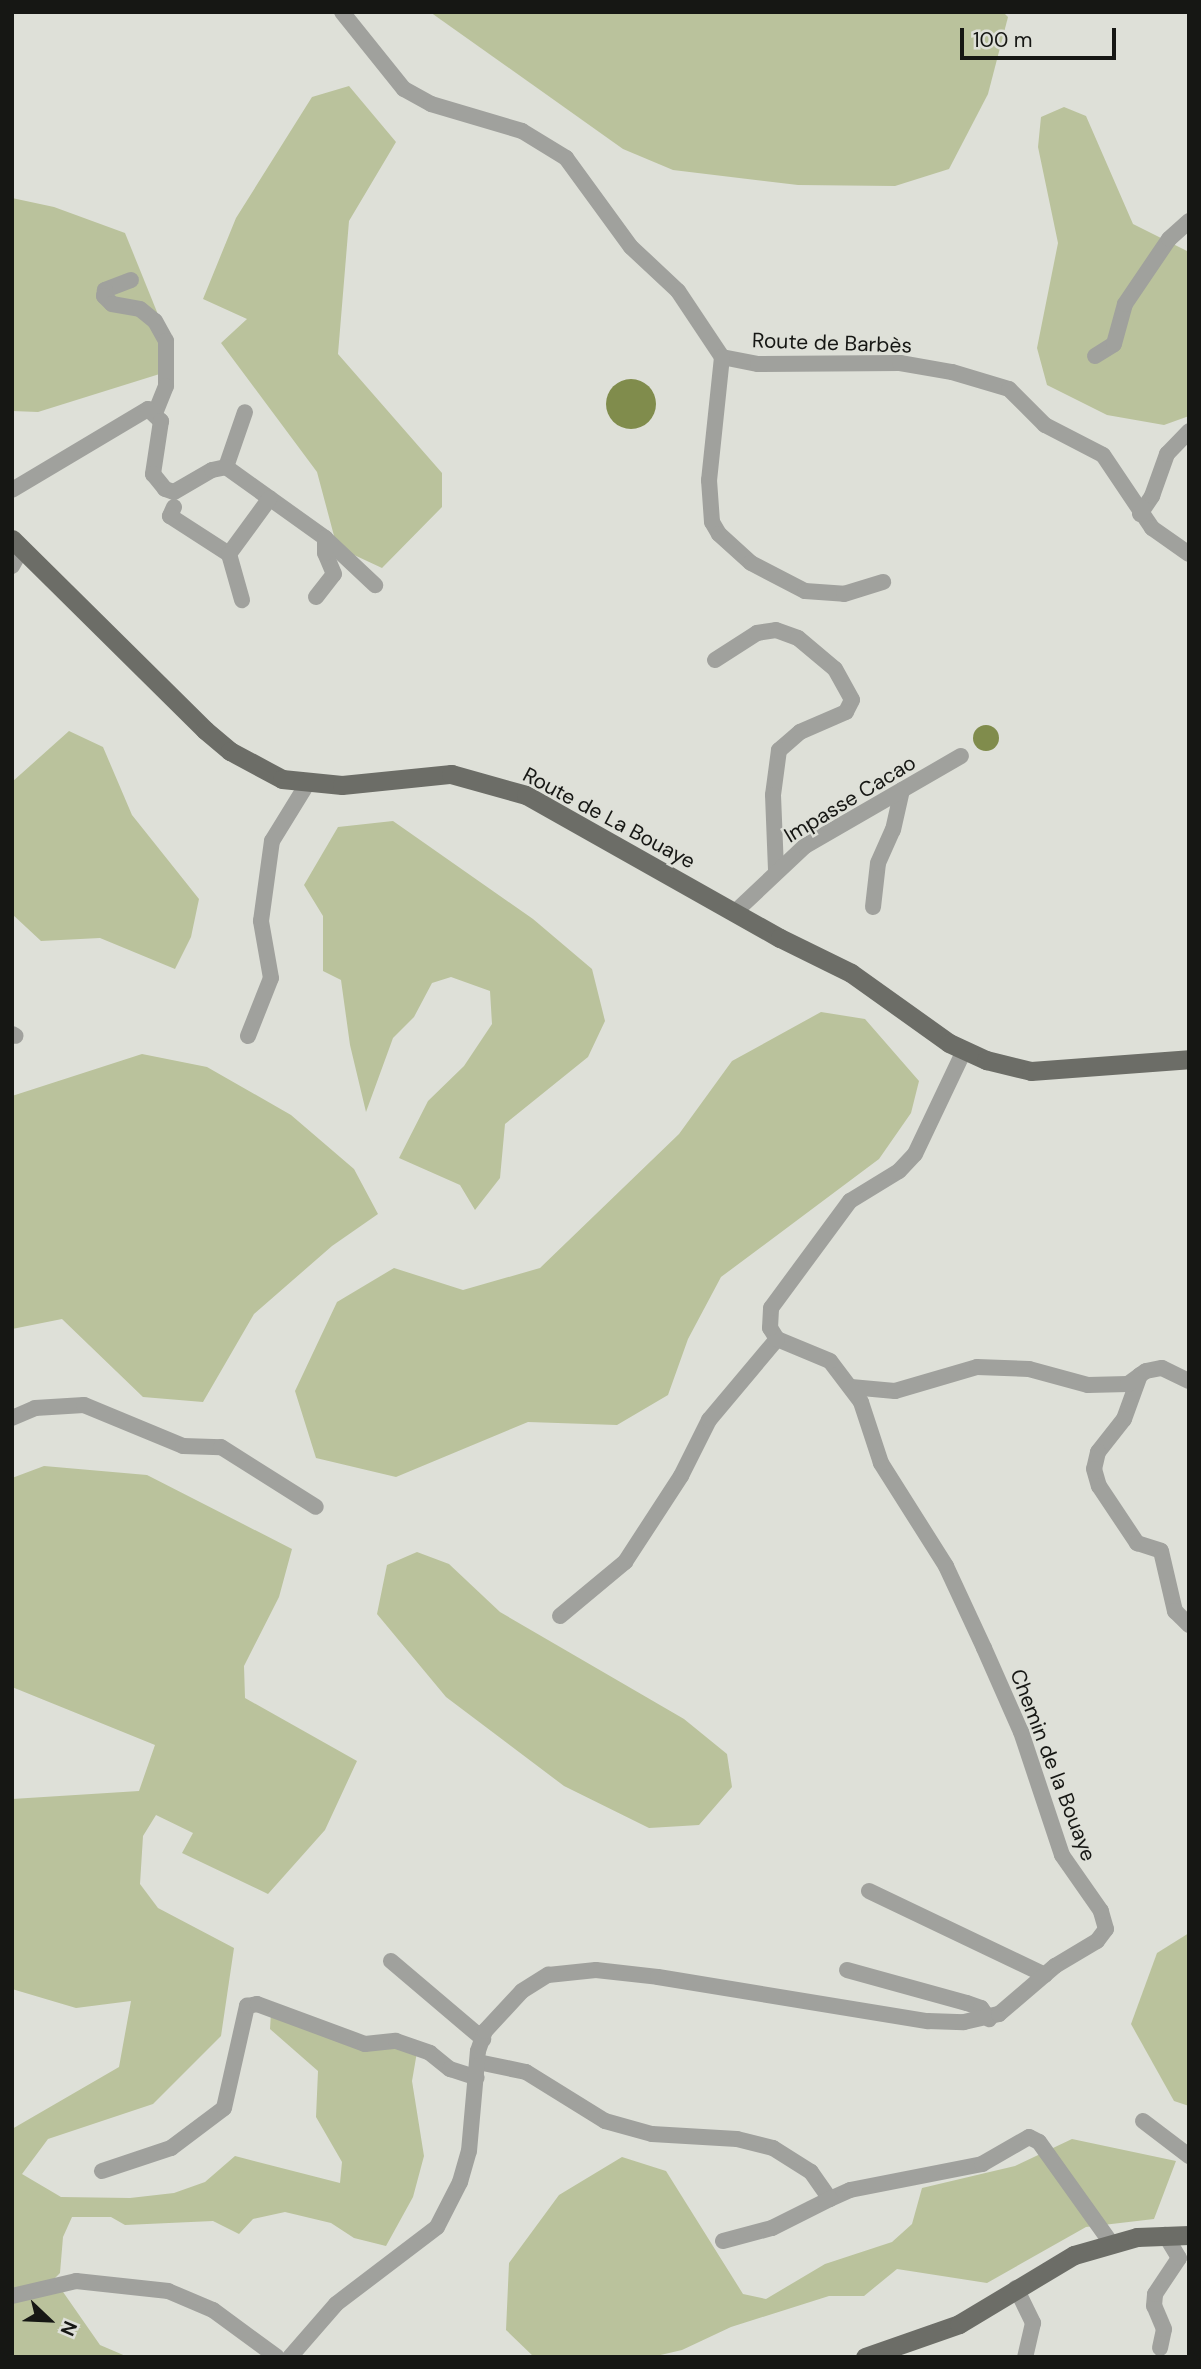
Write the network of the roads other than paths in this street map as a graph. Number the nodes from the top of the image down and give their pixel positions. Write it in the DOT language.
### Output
graph roads {
  1 [pos="342,12"];
  2 [pos="1189,221"];
  3 [pos="131,280"];
  4 [pos="1095,356"];
  5 [pos="722,357"];
  6 [pos="245,412"];
  7 [pos="155,413"];
  8 [pos="1189,431"];
  9 [pos="226,467"];
  10 [pos="12,490"];
  11 [pos="270,498"];
  12 [pos="174,507"];
  13 [pos="1140,514"];
  14 [pos="325,538"];
  15 [pos="17,544"];
  16 [pos="229,554"];
  17 [pos="1189,554"];
  18 [pos="12,566"];
  19 [pos="883,582"];
  20 [pos="375,585"];
  21 [pos="316,597"];
  22 [pos="242,600"];
  23 [pos="715,660"];
  24 [pos="961,756"];
  25 [pos="307,784"];
  26 [pos="902,790"];
  27 [pos="776,871"];
  28 [pos="873,907"];
  29 [pos="735,912"];
  30 [pos="248,1037"];
  31 [pos="964,1051"];
  32 [pos="1189,1059"];
  33 [pos="777,1339"];
  34 [pos="1140,1375"];
  35 [pos="1189,1381"];
  36 [pos="851,1387"];
  37 [pos="12,1418"];
  38 [pos="316,1507"];
  39 [pos="560,1616"];
  40 [pos="1189,1625"];
  41 [pos="869,1891"];
  42 [pos="391,1961"];
  43 [pos="847,1970"];
  44 [pos="1045,1975"];
  45 [pos="989,2019"];
  46 [pos="482,2039"];
  47 [pos="477,2070"];
  48 [pos="1143,2121"];
  49 [pos="1189,2156"];
  50 [pos="102,2171"];
  51 [pos="830,2199"];
  52 [pos="1165,2235"];
  53 [pos="1189,2235"];
  54 [pos="723,2241"];
  55 [pos="1111,2243"];
  56 [pos="1016,2288"];
  57 [pos="12,2297"];
  58 [pos="1160,2348"];
  59 [pos="277,2357"];
  60 [pos="290,2357"];
  61 [pos="865,2357"];
  62 [pos="1025,2357"];
  1 -- 5 [label="street, Route de Barbès"];
  2 -- 4 [label="street"];
  3 -- 7 [label="street"];
  5 -- 13 [label="street, Route de Barbès"];
  5 -- 19 [label="street"];
  6 -- 9 [label="street"];
  7 -- 9 [label="street"];
  7 -- 10 [label="street"];
  8 -- 13 [label="street"];
  9 -- 11 [label="street"];
  11 -- 14 [label="street"];
  11 -- 16 [label="street"];
  12 -- 16 [label="street"];
  13 -- 17 [label="street, Route de Barbès"];
  14 -- 20 [label="street"];
  14 -- 21 [label="street"];
  15 -- 18 [label="street"];
  15 -- 25 [label="main road, Route de La Bouaye"];
  16 -- 22 [label="street"];
  23 -- 27 [label="street"];
  24 -- 26 [label="street, Impasse Cacao"];
  25 -- 29 [label="main road, Route de La Bouaye"];
  25 -- 30 [label="street"];
  26 -- 27 [label="street, Impasse Cacao"];
  26 -- 28 [label="street"];
  27 -- 29 [label="street, Impasse Cacao"];
  29 -- 31 [label="main road, Route de La Bouaye"];
  31 -- 32 [label="main road, Route de La Bouaye"];
  31 -- 33 [label="street"];
  33 -- 36 [label="street, Chemin de la Bouaye"];
  33 -- 39 [label="street"];
  34 -- 35 [label="street"];
  34 -- 36 [label="street"];
  34 -- 40 [label="street"];
  36 -- 44 [label="street, Chemin de la Bouaye"];
  37 -- 38 [label="street"];
  41 -- 44 [label="street"];
  42 -- 46 [label="street"];
  43 -- 45 [label="street"];
  44 -- 45 [label="street, Chemin de la Bouaye"];
  45 -- 46 [label="street"];
  46 -- 47 [label="street"];
  47 -- 50 [label="street"];
  47 -- 51 [label="street"];
  47 -- 60 [label="street"];
  48 -- 49 [label="street"];
  51 -- 54 [label="street"];
  51 -- 55 [label="street"];
  52 -- 53 [label="main road"];
  52 -- 55 [label="main road"];
  52 -- 58 [label="street"];
  55 -- 56 [label="main road"];
  56 -- 61 [label="main road"];
  56 -- 62 [label="street"];
  57 -- 59 [label="street"];
}
